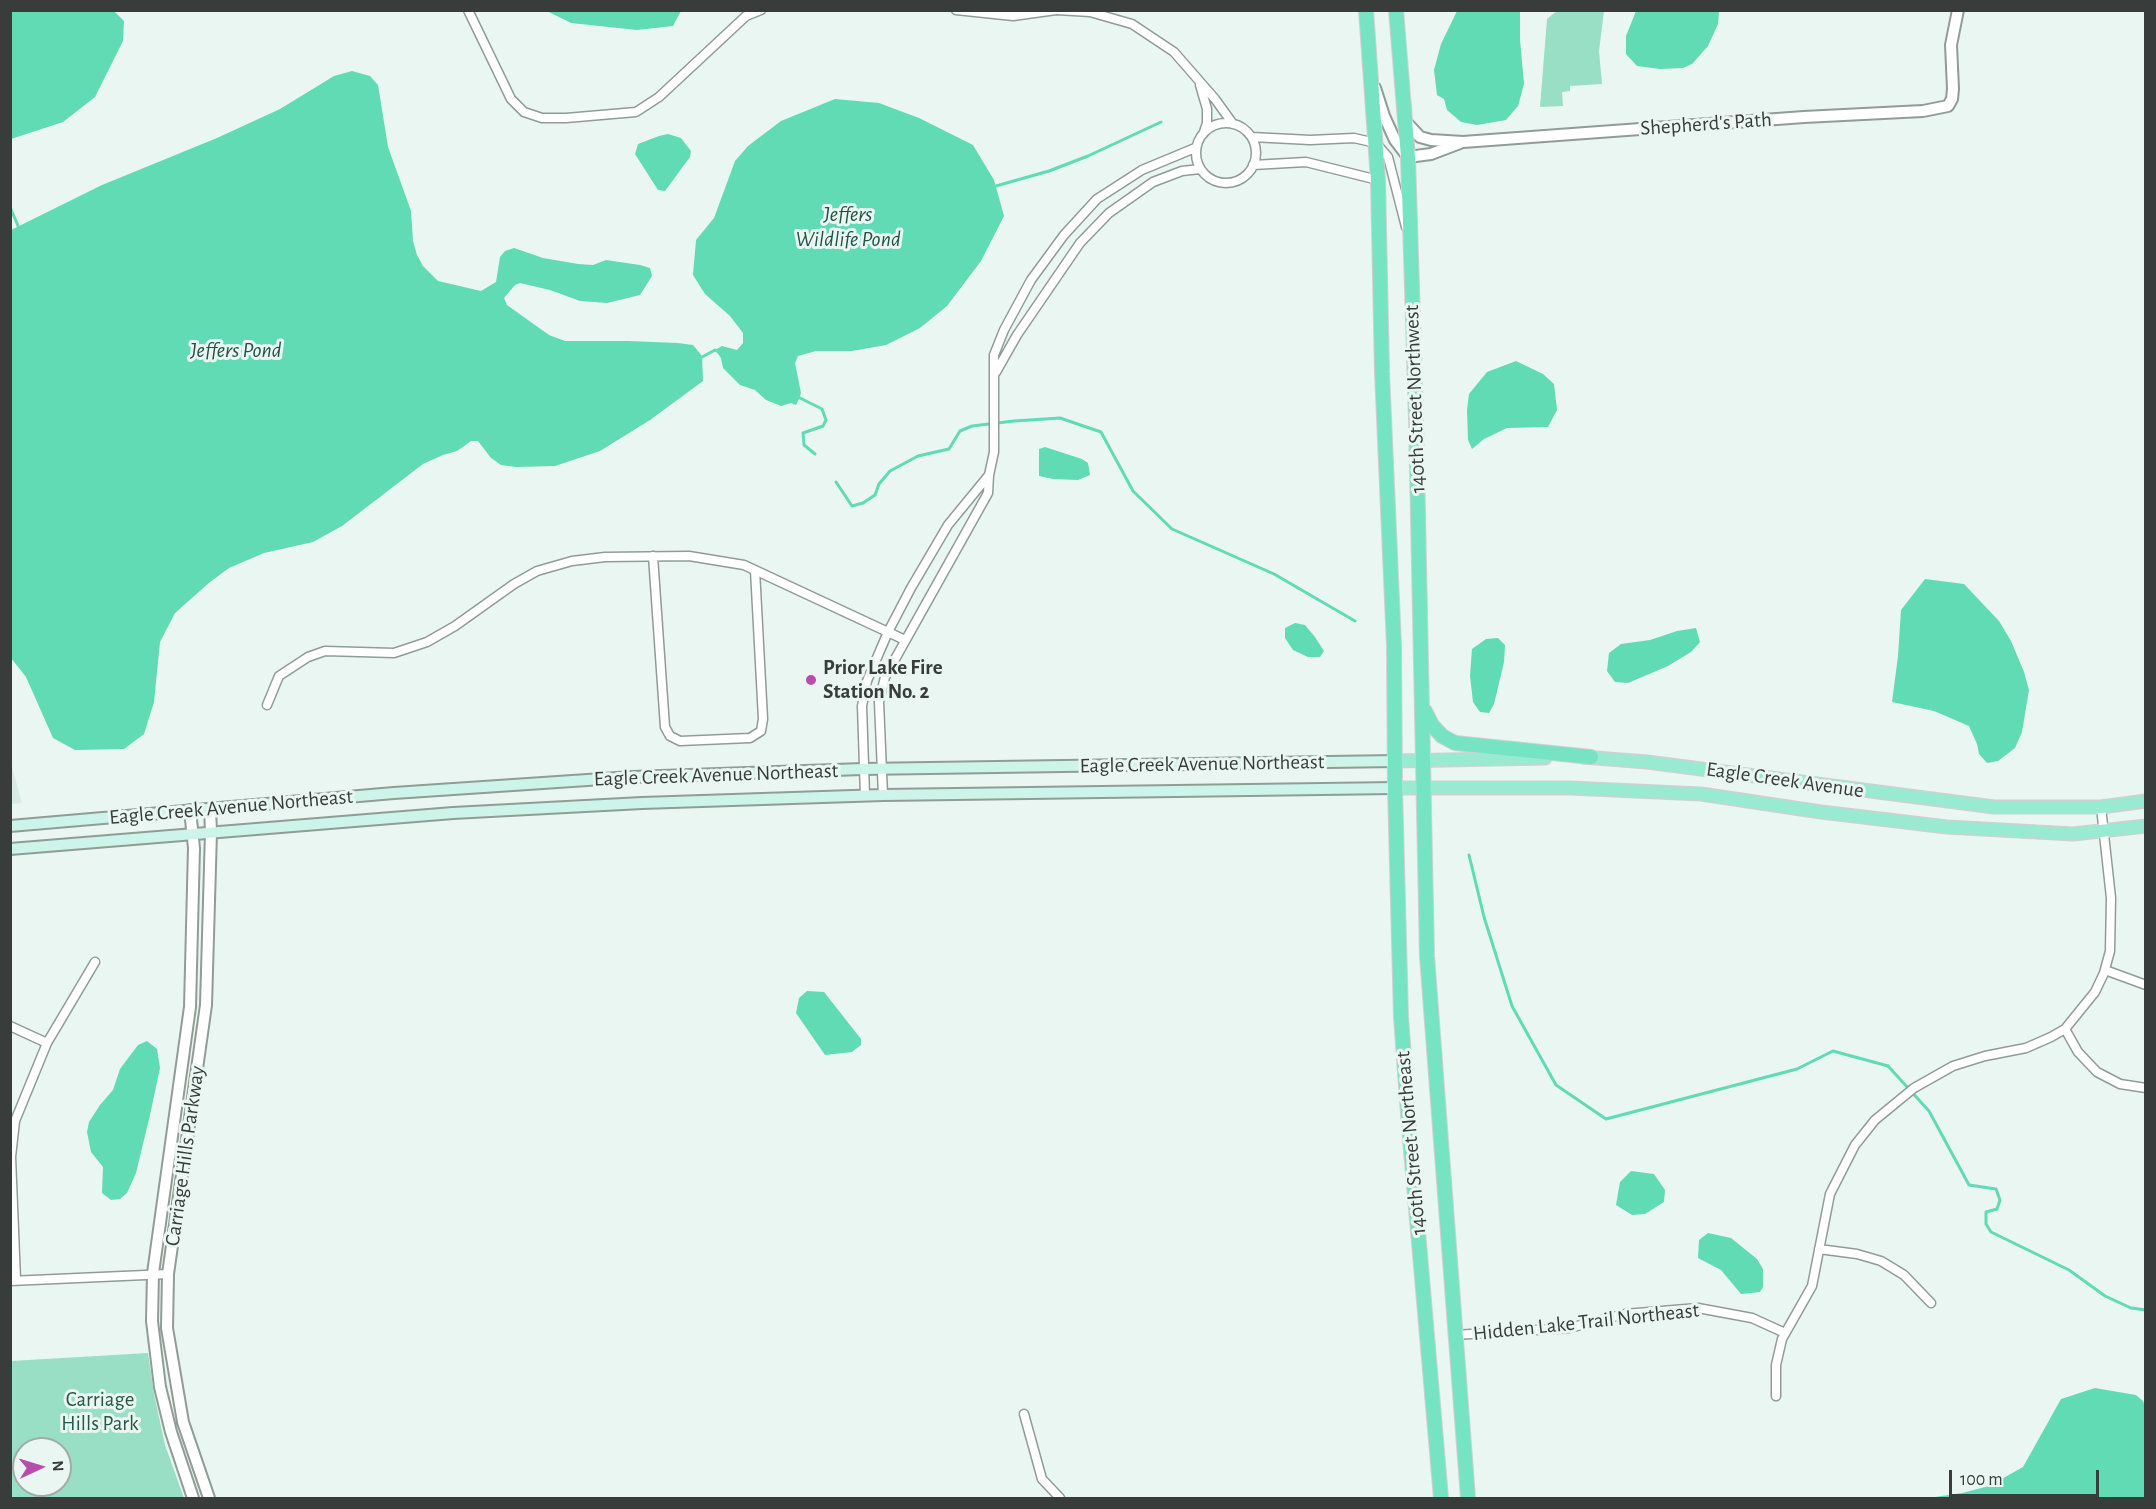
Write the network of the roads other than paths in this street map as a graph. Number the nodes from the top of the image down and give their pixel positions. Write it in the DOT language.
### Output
graph roads {
  1 [pos="468,10"];
  2 [pos="761,10"];
  3 [pos="956,10"];
  4 [pos="1057,10"];
  5 [pos="1366,10"];
  6 [pos="1396,10"];
  7 [pos="1958,10"];
  8 [pos="1372,77"];
  9 [pos="1199,81"];
  10 [pos="1406,122"];
  11 [pos="1233,124"];
  12 [pos="1204,132"];
  13 [pos="1251,137"];
  14 [pos="1376,142"];
  15 [pos="1463,142"];
  16 [pos="1195,148"];
  17 [pos="1408,157"];
  18 [pos="1253,165"];
  19 [pos="1200,168"];
  20 [pos="1378,180"];
  21 [pos="1411,243"];
  22 [pos="995,373"];
  23 [pos="989,475"];
  24 [pos="653,556"];
  25 [pos="754,570"];
  26 [pos="888,632"];
  27 [pos="905,640"];
  28 [pos="267,705"];
  29 [pos="1422,706"];
  30 [pos="1591,757"];
  31 [pos="1396,760"];
  32 [pos="1423,760"];
  33 [pos="863,769"];
  34 [pos="881,769"];
  35 [pos="1395,788"];
  36 [pos="1423,788"];
  37 [pos="883,795"];
  38 [pos="865,796"];
  39 [pos="2145,801"];
  40 [pos="2100,807"];
  41 [pos="210,809"];
  42 [pos="190,810"];
  43 [pos="10,826"];
  44 [pos="2145,826"];
  45 [pos="2102,831"];
  46 [pos="211,832"];
  47 [pos="193,834"];
  48 [pos="10,849"];
  49 [pos="95,962"];
  50 [pos="2105,970"];
  51 [pos="2145,985"];
  52 [pos="10,1026"];
  53 [pos="2065,1029"];
  54 [pos="47,1043"];
  55 [pos="2145,1088"];
  56 [pos="1819,1249"];
  57 [pos="153,1273"];
  58 [pos="168,1274"];
  59 [pos="13,1280"];
  60 [pos="1931,1303"];
  61 [pos="1785,1333"];
  62 [pos="1455,1335"];
  63 [pos="1776,1396"];
  64 [pos="1024,1414"];
  65 [pos="193,1498"];
  66 [pos="209,1498"];
  67 [pos="1060,1498"];
  68 [pos="1441,1498"];
  69 [pos="1468,1498"];
  1 -- 2 [label="street"];
  3 -- 4 [label="street"];
  4 -- 9 [label="street"];
  5 -- 8 [label="highway, 140th Street Northwest"];
  6 -- 10 [label="highway, 140th Street Northwest"];
  7 -- 15 [label="street, Shepherd's Path"];
  8 -- 14 [label="highway, 140th Street Northwest"];
  8 -- 17 [label="street"];
  9 -- 11 [label="street"];
  9 -- 12 [label="street"];
  10 -- 15 [label="street, Shepherd's Path"];
  10 -- 17 [label="highway, 140th Street Northwest"];
  11 -- 12 [label="street"];
  11 -- 13 [label="street"];
  12 -- 16 [label="street"];
  13 -- 14 [label="street"];
  13 -- 18 [label="street"];
  14 -- 20 [label="highway, 140th Street Northwest"];
  14 -- 21 [label="street"];
  15 -- 17 [label="street, Shepherd's Path"];
  16 -- 19 [label="street"];
  16 -- 22 [label="street"];
  17 -- 21 [label="highway, 140th Street Northwest"];
  18 -- 19 [label="street"];
  18 -- 20 [label="street"];
  19 -- 22 [label="street"];
  20 -- 31 [label="highway, 140th Street Northwest"];
  21 -- 29 [label="highway, 140th Street Northwest"];
  22 -- 23 [label="street"];
  23 -- 26 [label="street"];
  23 -- 27 [label="street"];
  24 -- 25 [label="street"];
  24 -- 25 [label="street"];
  24 -- 28 [label="street"];
  25 -- 26 [label="street"];
  26 -- 27 [label="street"];
  26 -- 33 [label="street"];
  27 -- 34 [label="street"];
  29 -- 30 [label="highway"];
  29 -- 32 [label="highway, 140th Street Northwest"];
  30 -- 32 [label="main road, Eagle Creek Avenue"];
  30 -- 40 [label="main road, Eagle Creek Avenue"];
  31 -- 32 [label="main road, Eagle Creek Avenue Northeast"];
  31 -- 34 [label="main road, Eagle Creek Avenue Northeast"];
  31 -- 35 [label="highway, 140th Street Northwest"];
  32 -- 36 [label="highway, 140th Street Northwest"];
  33 -- 34 [label="main road, Eagle Creek Avenue Northeast"];
  33 -- 38 [label="street"];
  33 -- 41 [label="main road, Eagle Creek Avenue Northeast"];
  34 -- 37 [label="street"];
  35 -- 36 [label="main road, Eagle Creek Avenue Northeast"];
  35 -- 37 [label="main road, Eagle Creek Avenue Northeast"];
  35 -- 68 [label="highway, 140th Street Northeast"];
  36 -- 45 [label="main road, Eagle Creek Avenue"];
  36 -- 62 [label="highway, 140th Street Northeast"];
  37 -- 38 [label="main road, Eagle Creek Avenue Northeast"];
  38 -- 46 [label="main road, Eagle Creek Avenue Northeast"];
  39 -- 40 [label="main road, Eagle Creek Avenue"];
  40 -- 45 [label="street"];
  41 -- 42 [label="main road, Eagle Creek Avenue Northeast"];
  41 -- 46 [label="street, Carriage Hills Parkway"];
  42 -- 43 [label="main road, Eagle Creek Avenue Northeast"];
  42 -- 47 [label="street, Carriage Hills Parkway"];
  44 -- 45 [label="main road, Eagle Creek Avenue"];
  45 -- 50 [label="street"];
  46 -- 47 [label="main road, Eagle Creek Avenue Northeast"];
  46 -- 58 [label="street, Carriage Hills Parkway"];
  47 -- 48 [label="main road, Eagle Creek Avenue Northeast"];
  47 -- 57 [label="street, Carriage Hills Parkway"];
  49 -- 54 [label="street"];
  50 -- 51 [label="street"];
  50 -- 53 [label="street"];
  52 -- 54 [label="street"];
  53 -- 55 [label="street"];
  53 -- 56 [label="street"];
  54 -- 59 [label="street"];
  56 -- 60 [label="street"];
  56 -- 61 [label="street"];
  57 -- 58 [label="street"];
  57 -- 59 [label="street"];
  57 -- 65 [label="street, Carriage Hills Parkway"];
  58 -- 66 [label="street, Carriage Hills Parkway"];
  61 -- 62 [label="street, Hidden Lake Trail Northeast"];
  61 -- 63 [label="street"];
  62 -- 69 [label="highway, 140th Street Northeast"];
  64 -- 67 [label="street"];
}
